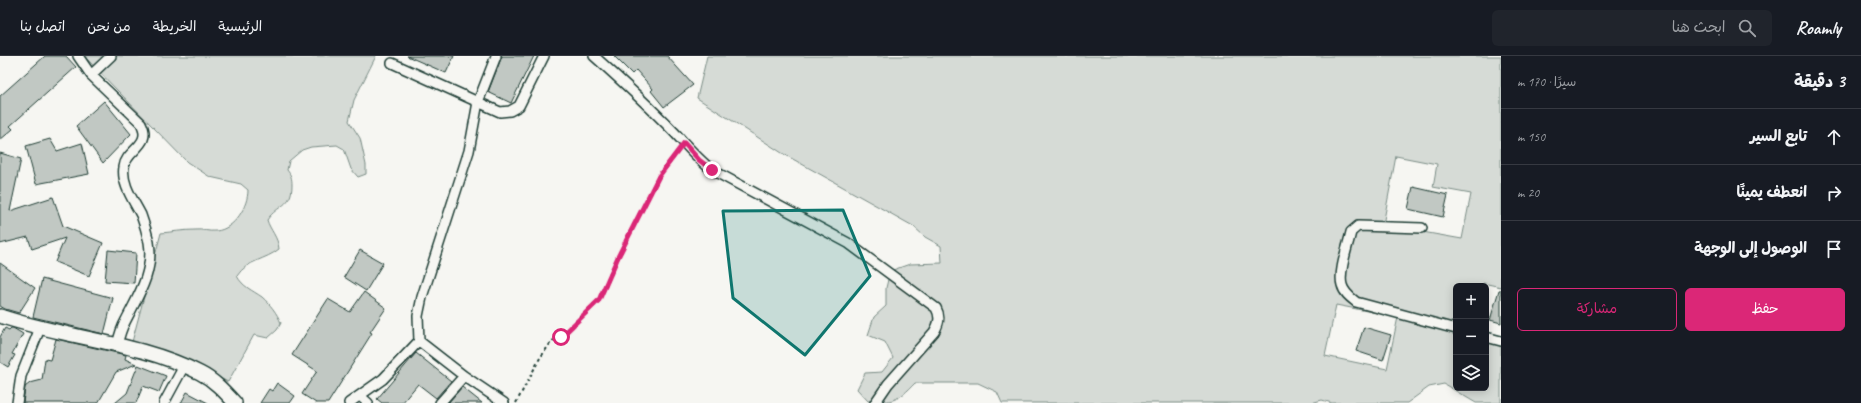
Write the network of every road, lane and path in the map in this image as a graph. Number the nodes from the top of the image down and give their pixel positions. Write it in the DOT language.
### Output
graph roads {
  1 [pos="78,56"];
  2 [pos="111,56"];
  3 [pos="496,56"];
  4 [pos="544,56"];
  5 [pos="594,56"];
  6 [pos="392,63"];
  7 [pos="92,75"];
  8 [pos="478,102"];
  9 [pos="684,143"];
  10 [pos="1422,228"];
  11 [pos="0,316"];
  12 [pos="40,328"];
  13 [pos="1453,328"];
  14 [pos="1489,338"];
  15 [pos="418,341"];
  16 [pos="1501,341"];
  17 [pos="117,345"];
  18 [pos="184,366"];
  19 [pos="464,376"];
  20 [pos="360,396"];
  21 [pos="17,403"];
  22 [pos="164,403"];
  23 [pos="235,403"];
  24 [pos="349,403"];
  25 [pos="368,403"];
  26 [pos="440,403"];
  27 [pos="504,403"];
  28 [pos="516,403"];
  29 [pos="875,403"];
  1 -- 7 [label="street"];
  2 -- 7 [label="street"];
  3 -- 8 [label="street"];
  4 -- 8 [label="street"];
  5 -- 9 [label="street"];
  6 -- 8 [label="street"];
  7 -- 17 [label="street"];
  8 -- 15 [label="street"];
  9 -- 28 [label="path"];
  9 -- 29 [label="street"];
  10 -- 13 [label="street"];
  11 -- 12 [label="street"];
  12 -- 17 [label="street"];
  12 -- 21 [label="street"];
  14 -- 16 [label="street"];
  15 -- 19 [label="street"];
  15 -- 20 [label="street"];
  17 -- 18 [label="street"];
  18 -- 22 [label="street"];
  18 -- 23 [label="street"];
  19 -- 26 [label="street"];
  19 -- 27 [label="street"];
  20 -- 24 [label="street"];
  20 -- 25 [label="street"];
}
